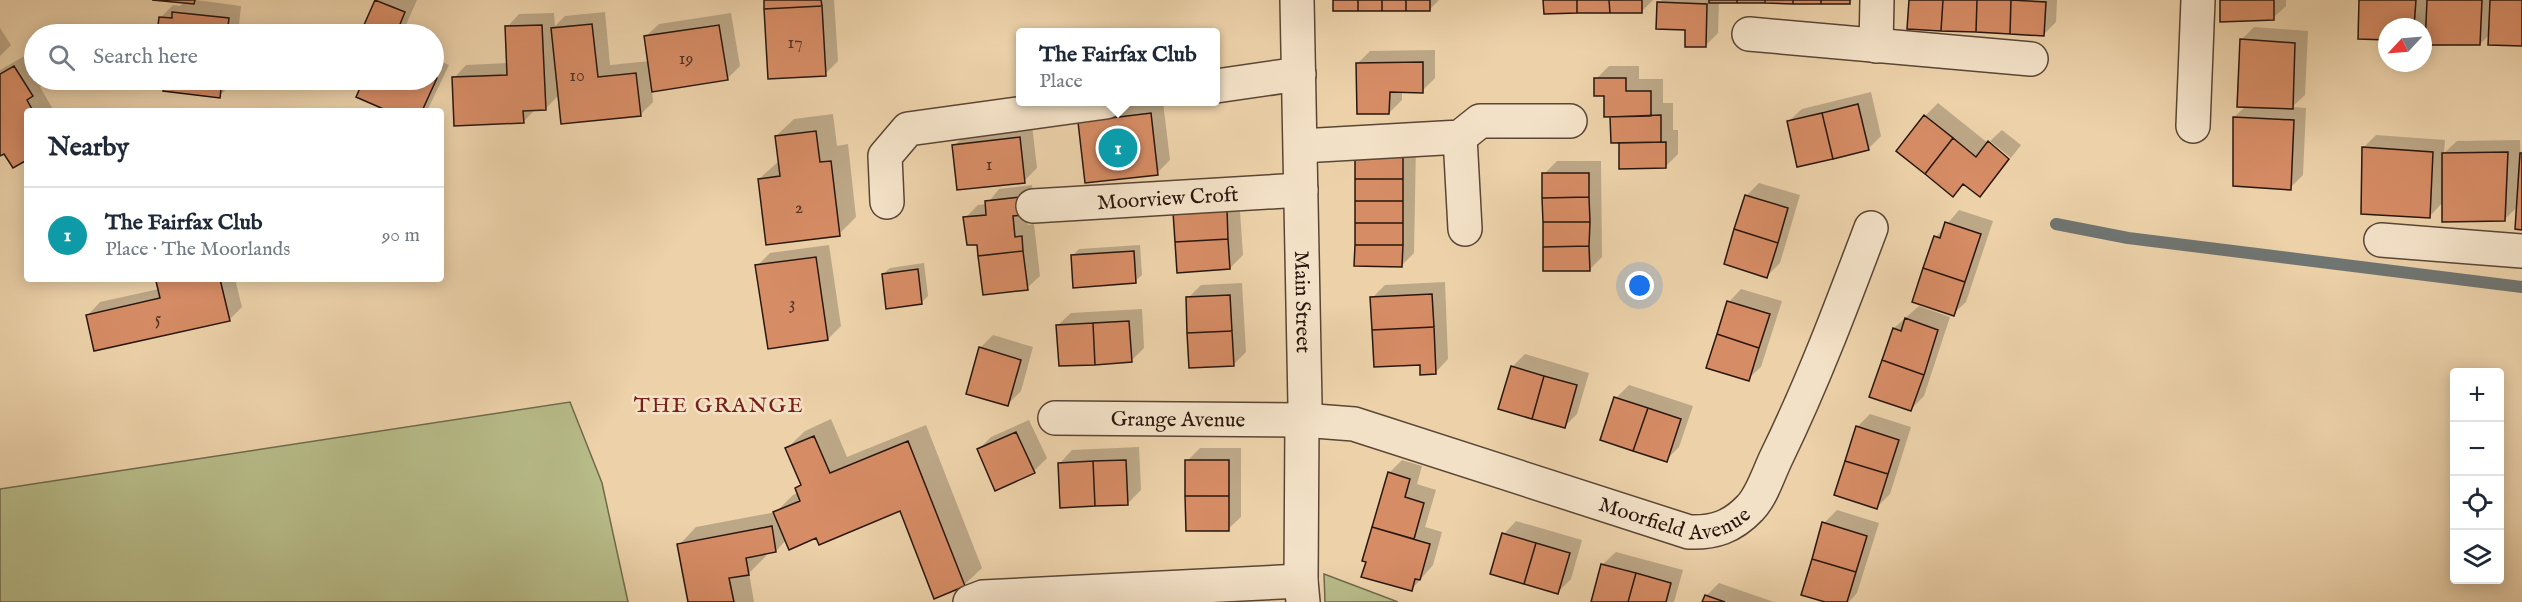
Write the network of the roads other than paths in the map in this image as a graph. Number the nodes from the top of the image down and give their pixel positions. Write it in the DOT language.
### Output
graph roads {
  1 [pos="1297,0"];
  2 [pos="1877,0"];
  3 [pos="2198,0"];
  4 [pos="1749,34"];
  5 [pos="1876,46"];
  6 [pos="2031,59"];
  7 [pos="1299,74"];
  8 [pos="1220,85"];
  9 [pos="1077,106"];
  10 [pos="1570,121"];
  11 [pos="2193,126"];
  12 [pos="1460,137"];
  13 [pos="1301,146"];
  14 [pos="1301,190"];
  15 [pos="886,202"];
  16 [pos="1033,206"];
  17 [pos="1871,228"];
  18 [pos="1465,229"];
  19 [pos="2381,240"];
  20 [pos="2522,251"];
  21 [pos="1055,418"];
  22 [pos="1302,420"];
  23 [pos="1302,592"];
  24 [pos="970,602"];
  1 -- 7 [label="street, Main Street"];
  2 -- 5 [label="street"];
  3 -- 11 [label="street"];
  4 -- 5 [label="street"];
  5 -- 6 [label="street"];
  7 -- 8 [label="street"];
  7 -- 13 [label="street, Main Street"];
  9 -- 15 [label="street"];
  10 -- 12 [label="street"];
  12 -- 13 [label="street"];
  12 -- 18 [label="street"];
  13 -- 14 [label="street, Main Street"];
  14 -- 16 [label="street, Moorview Croft"];
  14 -- 22 [label="street, Main Street"];
  17 -- 22 [label="street, Moorfield Avenue"];
  19 -- 20 [label="street"];
  21 -- 22 [label="street, Grange Avenue"];
  22 -- 23 [label="street, Main Street"];
  23 -- 24 [label="street"];
}
